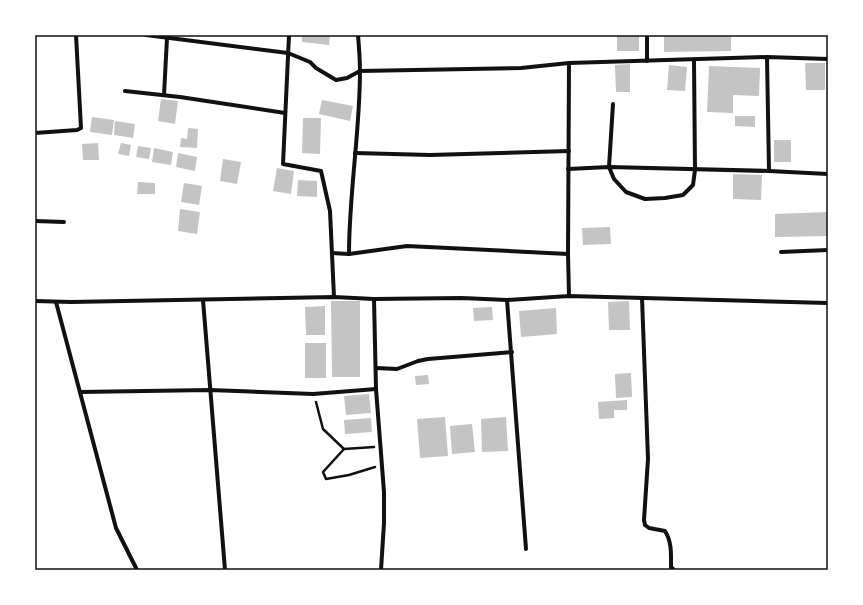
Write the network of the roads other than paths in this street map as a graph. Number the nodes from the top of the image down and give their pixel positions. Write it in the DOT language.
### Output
graph roads {
  1 [pos="76,35"];
  2 [pos="146,35"];
  3 [pos="290,35"];
  4 [pos="358,35"];
  5 [pos="647,35"];
  6 [pos="167,38"];
  7 [pos="288,53"];
  8 [pos="767,57"];
  9 [pos="828,59"];
  10 [pos="694,60"];
  11 [pos="647,61"];
  12 [pos="569,63"];
  13 [pos="360,71"];
  14 [pos="125,91"];
  15 [pos="164,95"];
  16 [pos="613,104"];
  17 [pos="285,114"];
  18 [pos="35,133"];
  19 [pos="568,151"];
  20 [pos="355,153"];
  21 [pos="609,167"];
  22 [pos="568,169"];
  23 [pos="695,170"];
  24 [pos="769,171"];
  25 [pos="828,174"];
  26 [pos="35,221"];
  27 [pos="64,222"];
  28 [pos="828,250"];
  29 [pos="781,252"];
  30 [pos="332,253"];
  31 [pos="349,254"];
  32 [pos="568,254"];
  33 [pos="569,296"];
  34 [pos="334,298"];
  35 [pos="642,298"];
  36 [pos="374,299"];
  37 [pos="203,300"];
  38 [pos="507,300"];
  39 [pos="35,301"];
  40 [pos="56,302"];
  41 [pos="828,302"];
  42 [pos="512,352"];
  43 [pos="376,368"];
  44 [pos="376,389"];
  45 [pos="210,390"];
  46 [pos="80,392"];
  47 [pos="526,549"];
  48 [pos="137,570"];
  49 [pos="225,570"];
  50 [pos="381,570"];
  51 [pos="674,570"];
  1 -- 18 [label="street"];
  2 -- 6 [label="street"];
  3 -- 7 [label="street"];
  4 -- 13 [label="street"];
  5 -- 11 [label="street"];
  6 -- 7 [label="street"];
  6 -- 15 [label="street"];
  7 -- 13 [label="street"];
  7 -- 17 [label="street"];
  8 -- 9 [label="street"];
  8 -- 10 [label="street"];
  8 -- 24 [label="street"];
  10 -- 11 [label="street"];
  10 -- 23 [label="street"];
  11 -- 12 [label="street"];
  12 -- 13 [label="street"];
  12 -- 19 [label="street"];
  13 -- 20 [label="street"];
  14 -- 15 [label="street"];
  15 -- 17 [label="street"];
  16 -- 21 [label="street"];
  17 -- 30 [label="street"];
  19 -- 20 [label="street"];
  19 -- 22 [label="street"];
  20 -- 31 [label="street"];
  21 -- 22 [label="street"];
  21 -- 23 [label="street"];
  21 -- 23 [label="street"];
  22 -- 32 [label="street"];
  23 -- 24 [label="street"];
  24 -- 25 [label="street"];
  26 -- 27 [label="street"];
  28 -- 29 [label="street"];
  30 -- 31 [label="street"];
  30 -- 34 [label="street"];
  31 -- 32 [label="street"];
  32 -- 33 [label="street"];
  33 -- 35 [label="street"];
  33 -- 38 [label="street"];
  34 -- 36 [label="street"];
  34 -- 37 [label="street"];
  35 -- 41 [label="street"];
  35 -- 51 [label="street"];
  36 -- 38 [label="street"];
  36 -- 43 [label="street"];
  37 -- 40 [label="street"];
  37 -- 45 [label="street"];
  38 -- 42 [label="street"];
  39 -- 40 [label="street"];
  40 -- 46 [label="street"];
  42 -- 43 [label="street"];
  42 -- 47 [label="street"];
  43 -- 44 [label="street"];
  44 -- 45 [label="street"];
  44 -- 50 [label="street"];
  45 -- 46 [label="street"];
  45 -- 49 [label="street"];
  46 -- 48 [label="street"];
}
